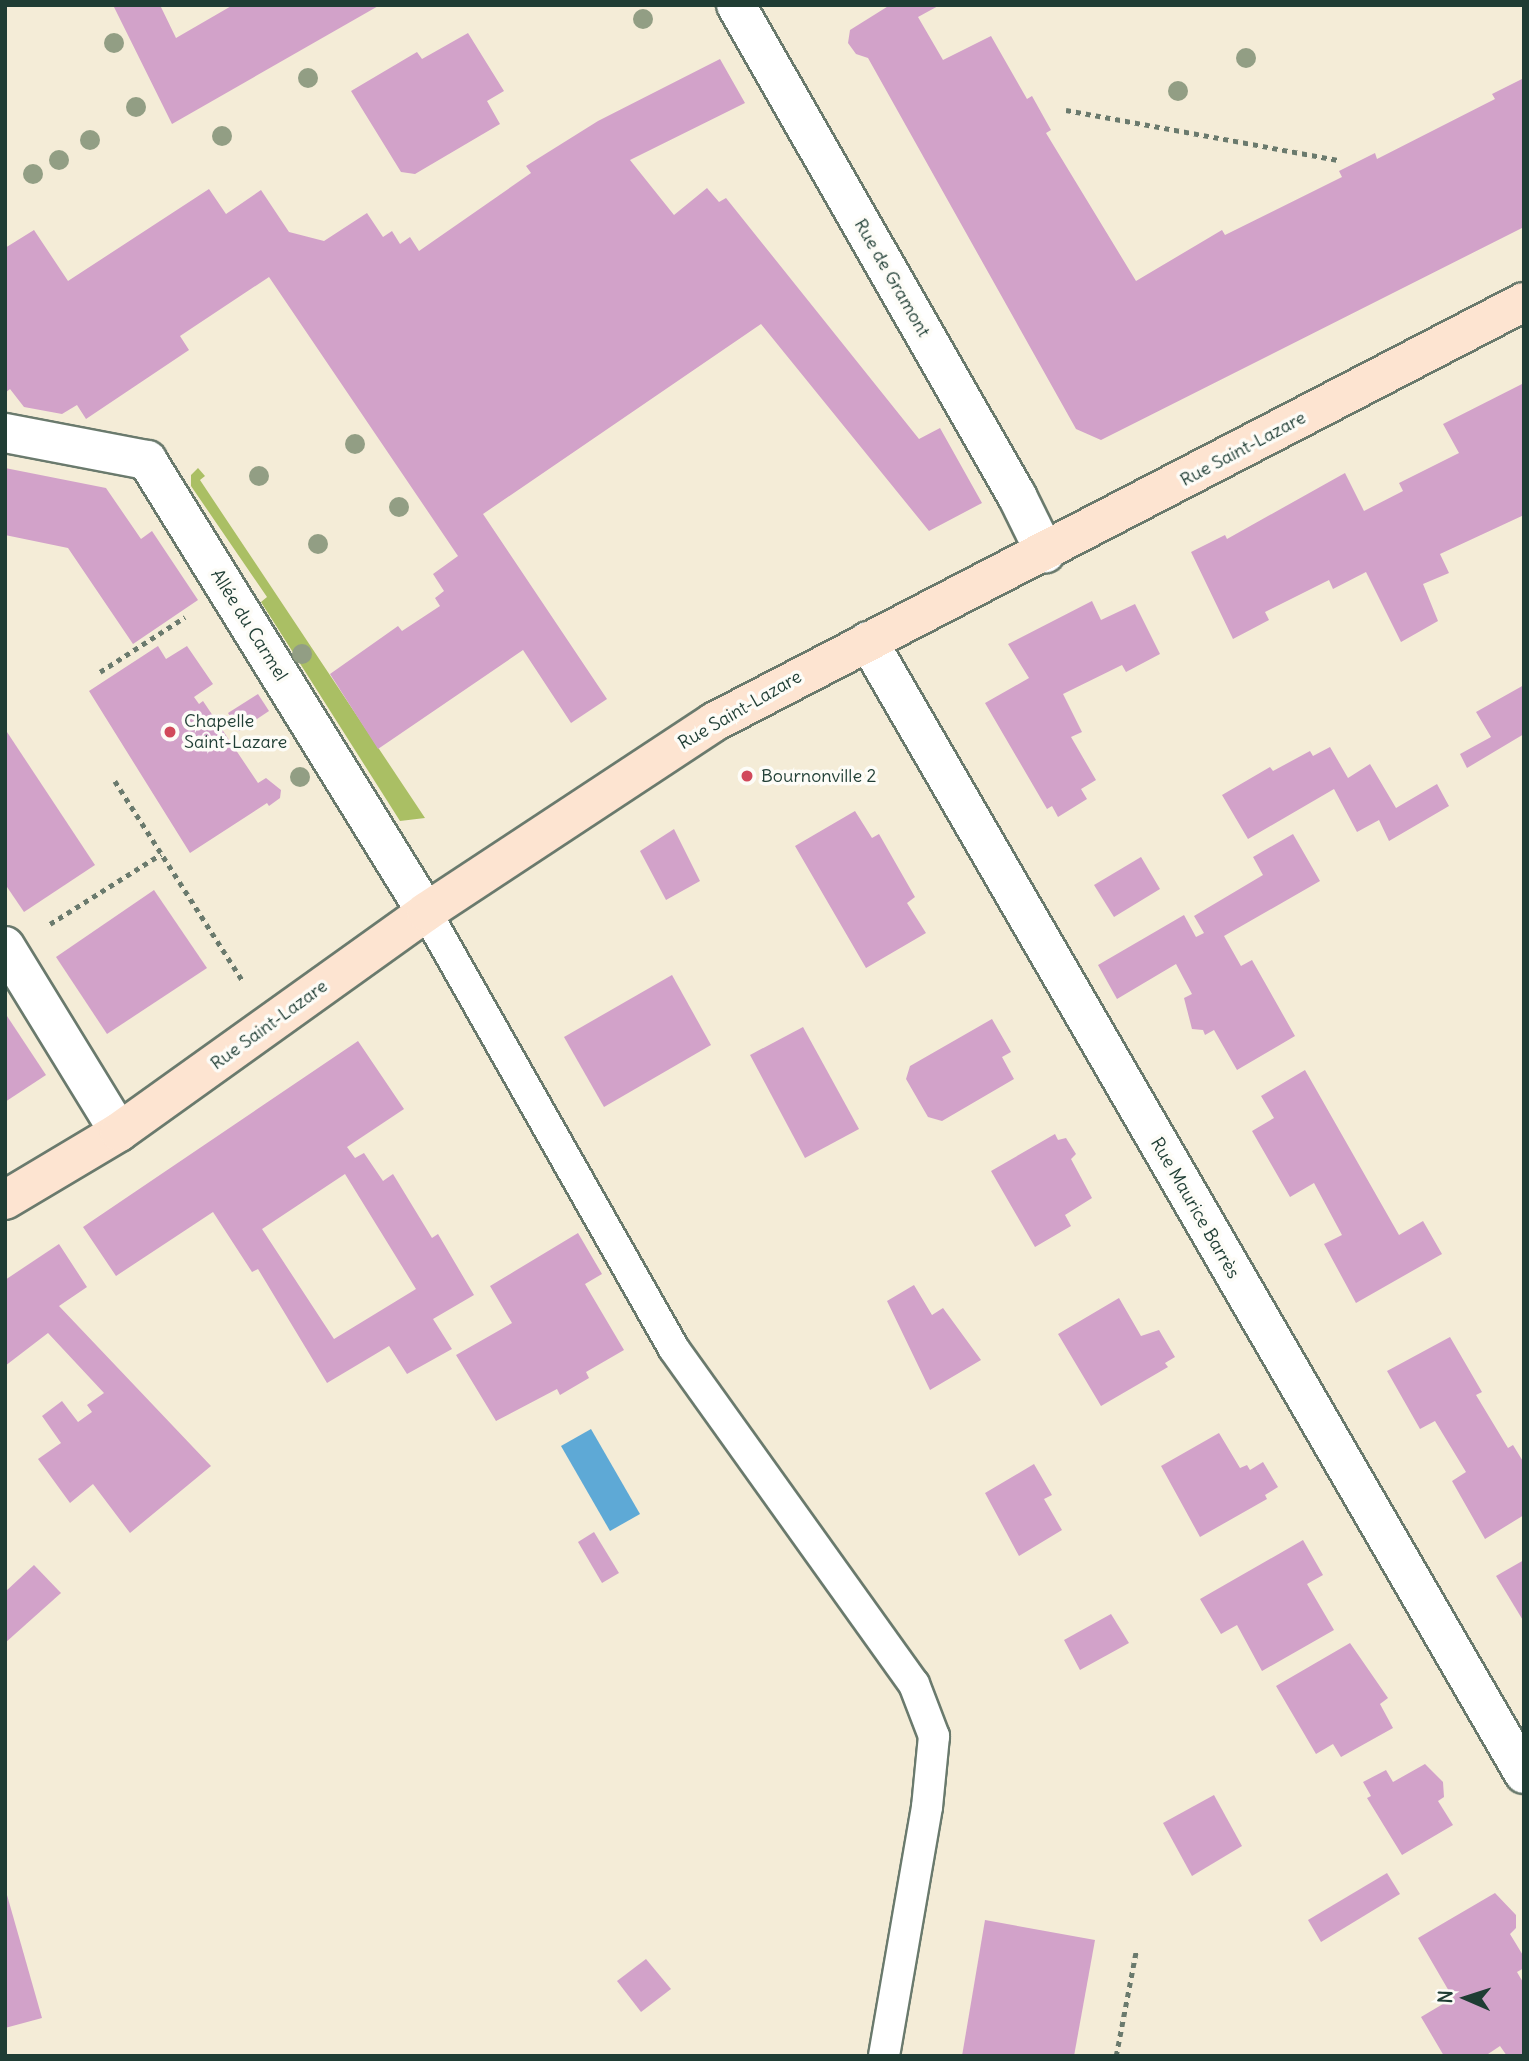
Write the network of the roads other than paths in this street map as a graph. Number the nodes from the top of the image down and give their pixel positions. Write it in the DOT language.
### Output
graph roads {
  1 [pos="736,5"];
  2 [pos="1524,302"];
  3 [pos="5,433"];
  4 [pos="1045,553"];
  5 [pos="868,641"];
  6 [pos="426,912"];
  7 [pos="7,949"];
  8 [pos="118,1132"];
  9 [pos="5,1200"];
  10 [pos="1524,1774"];
  11 [pos="884,2056"];
  1 -- 4 [label="street, Rue de Gramont"];
  2 -- 4 [label="main road, Rue Saint-Lazare"];
  3 -- 6 [label="street, Allée du Carmel"];
  4 -- 5 [label="main road, Rue Saint-Lazare"];
  5 -- 6 [label="main road, Rue Saint-Lazare"];
  5 -- 10 [label="street, Rue Maurice Barrès"];
  6 -- 8 [label="main road, Rue Saint-Lazare"];
  6 -- 11 [label="lane"];
  7 -- 8 [label="street"];
  8 -- 9 [label="main road, Rue Saint-Lazare"];
}
